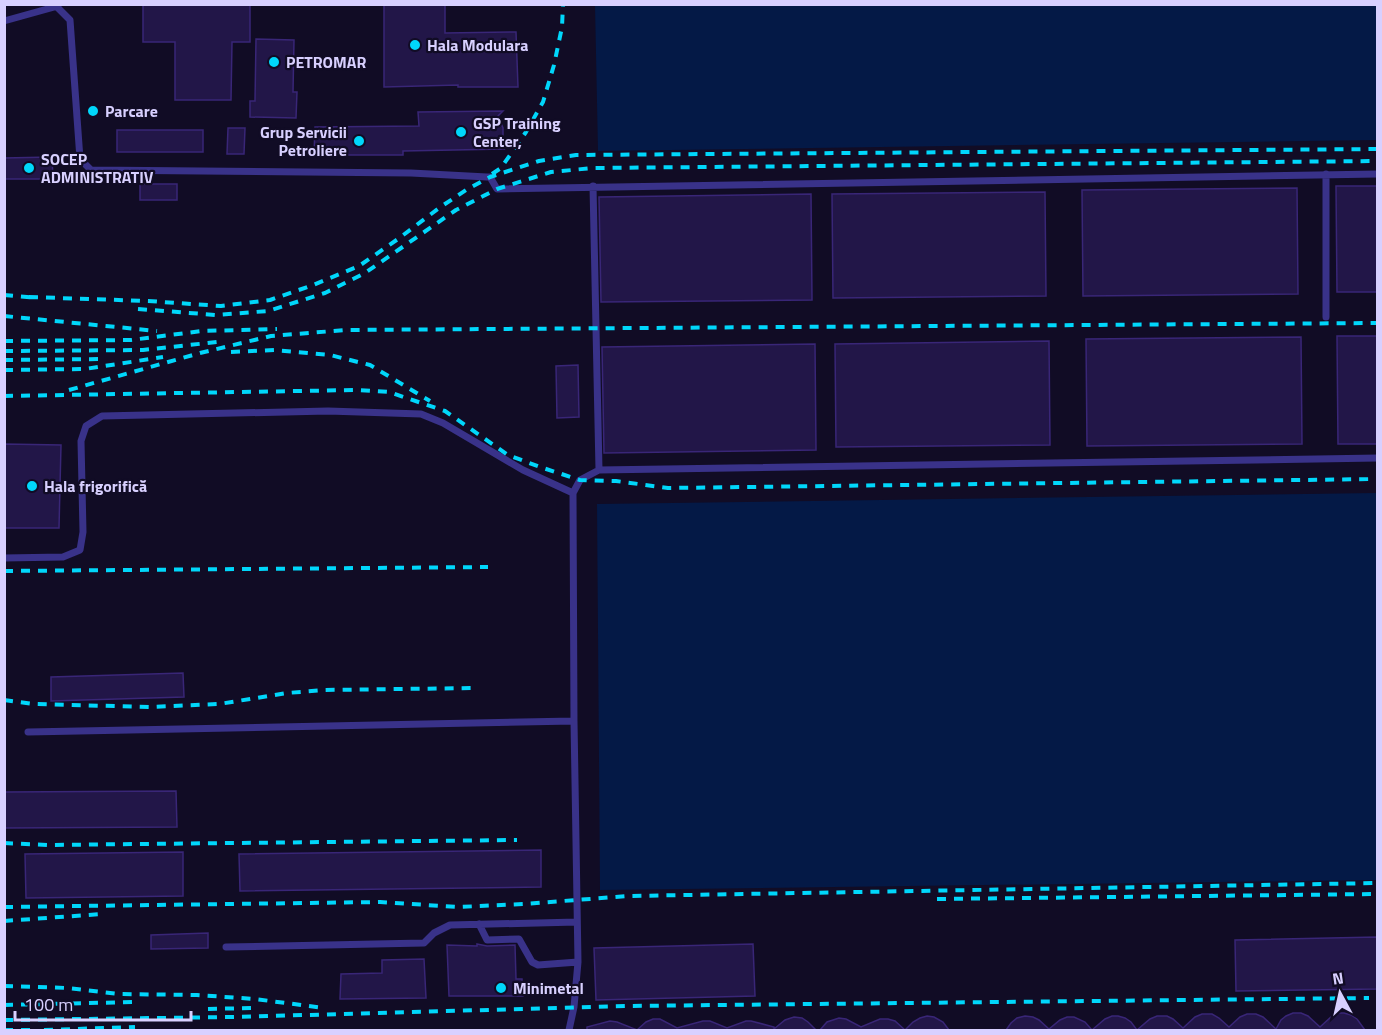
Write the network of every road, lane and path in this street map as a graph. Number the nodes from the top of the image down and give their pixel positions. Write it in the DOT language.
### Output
graph roads {
  1 [pos="58,5"];
  2 [pos="4,21"];
  3 [pos="1326,174"];
  4 [pos="1377,174"];
  5 [pos="593,186"];
  6 [pos="1326,317"];
  7 [pos="1377,458"];
  8 [pos="599,470"];
  9 [pos="573,493"];
  10 [pos="4,558"];
  11 [pos="574,721"];
  12 [pos="28,732"];
  13 [pos="577,921"];
  14 [pos="479,924"];
  15 [pos="226,947"];
  16 [pos="578,962"];
  17 [pos="569,1030"];
  1 -- 2 [label="lane"];
  1 -- 5 [label="lane"];
  3 -- 4 [label="lane"];
  3 -- 5 [label="lane"];
  3 -- 6 [label="lane"];
  5 -- 8 [label="lane"];
  7 -- 8 [label="lane"];
  8 -- 9 [label="lane"];
  9 -- 10 [label="lane"];
  9 -- 11 [label="lane"];
  11 -- 12 [label="lane"];
  11 -- 13 [label="lane"];
  13 -- 14 [label="lane"];
  13 -- 16 [label="lane"];
  14 -- 15 [label="lane"];
  14 -- 16 [label="lane"];
  16 -- 17 [label="lane"];
}
